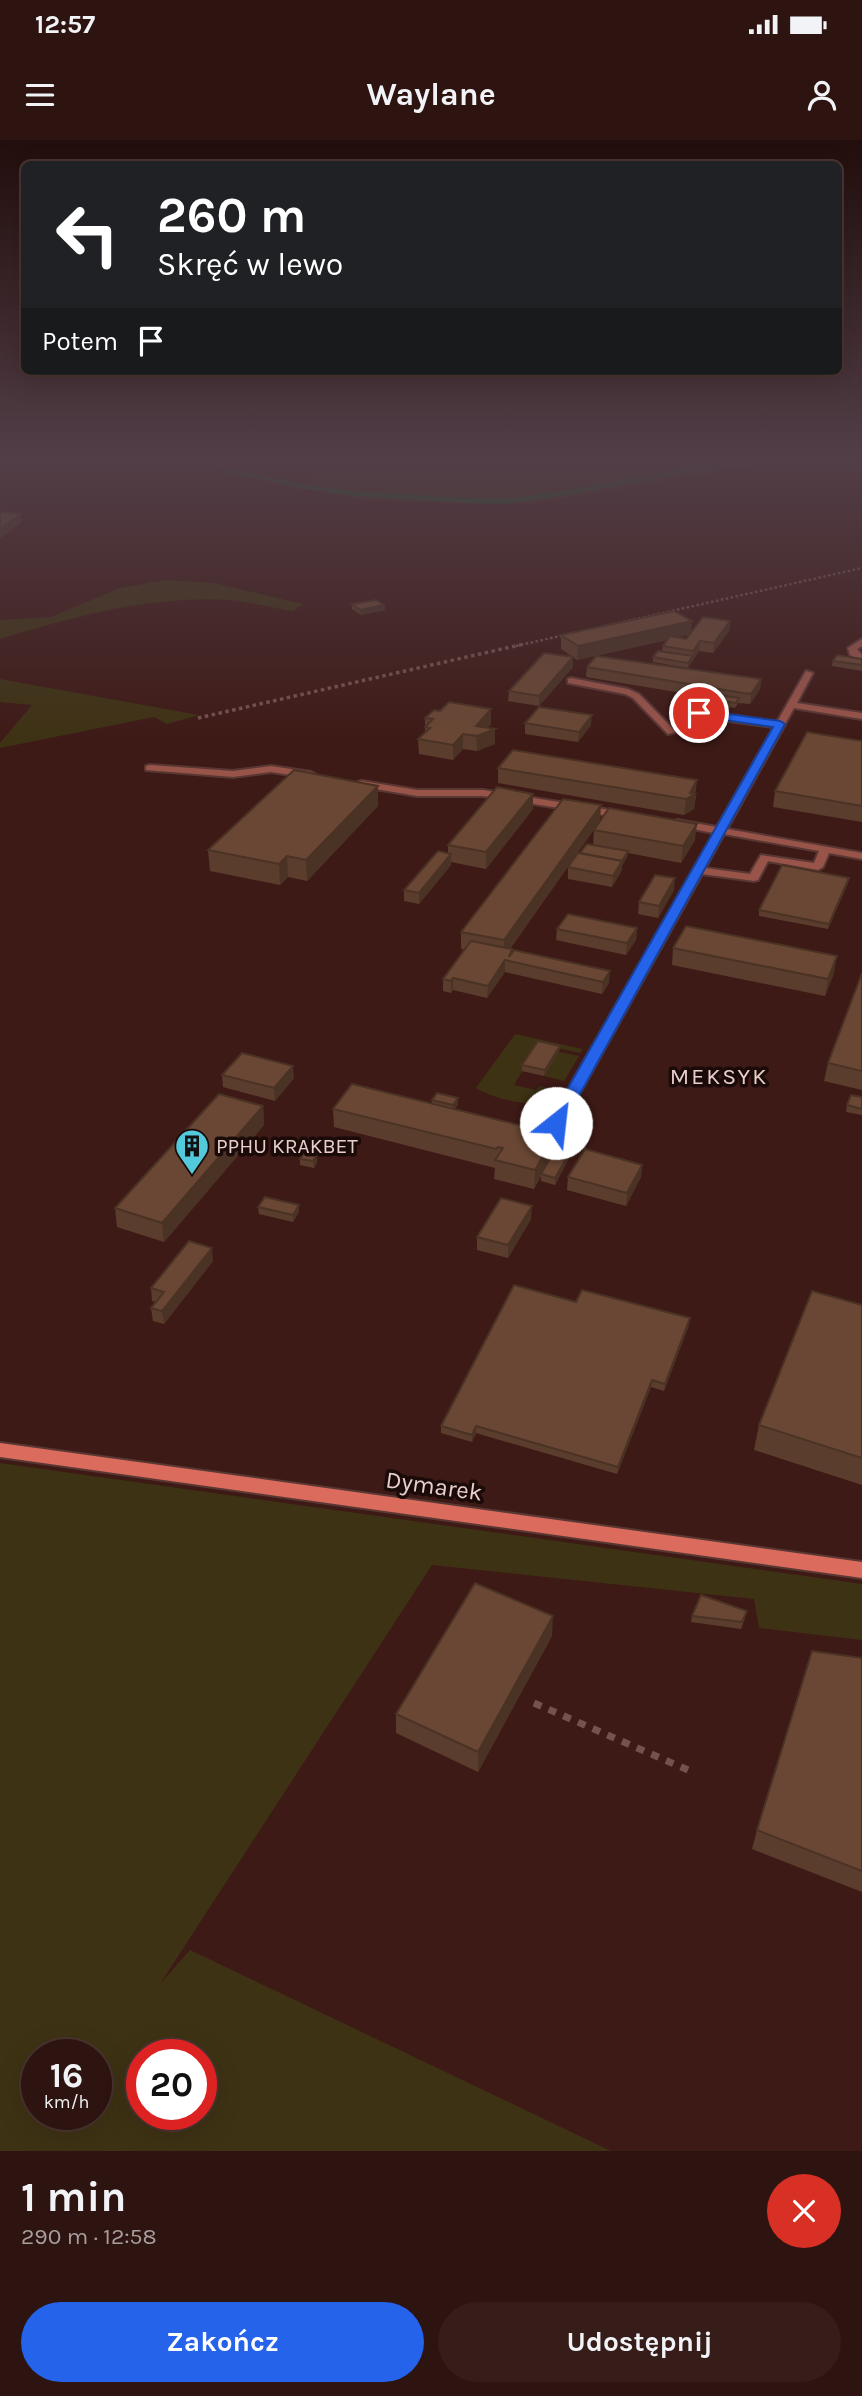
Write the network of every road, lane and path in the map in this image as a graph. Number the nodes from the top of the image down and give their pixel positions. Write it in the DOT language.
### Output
graph roads {
  1 [pos="862,568"];
  2 [pos="862,642"];
  3 [pos="862,659"];
  4 [pos="809,673"];
  5 [pos="571,681"];
  6 [pos="791,705"];
  7 [pos="699,713"];
  8 [pos="862,716"];
  9 [pos="198,718"];
  10 [pos="780,724"];
  11 [pos="671,732"];
  12 [pos="150,768"];
  13 [pos="324,778"];
  14 [pos="350,782"];
  15 [pos="634,816"];
  16 [pos="662,821"];
  17 [pos="719,831"];
  18 [pos="825,849"];
  19 [pos="862,856"];
  20 [pos="699,870"];
  21 [pos="556,1123"];
  22 [pos="0,1450"];
  23 [pos="862,1570"];
  24 [pos="534,1703"];
  25 [pos="688,1770"];
  1 -- 9 [label="path"];
  2 -- 3 [label="lane"];
  4 -- 6 [label="lane"];
  5 -- 11 [label="lane"];
  6 -- 8 [label="lane"];
  6 -- 10 [label="lane"];
  7 -- 10 [label="lane"];
  10 -- 17 [label="lane"];
  12 -- 13 [label="lane"];
  14 -- 15 [label="lane"];
  16 -- 17 [label="lane"];
  17 -- 18 [label="lane"];
  17 -- 20 [label="lane"];
  18 -- 19 [label="lane"];
  18 -- 20 [label="lane"];
  20 -- 21 [label="lane"];
  22 -- 23 [label="street, Dymarek"];
  24 -- 25 [label="path"];
}
